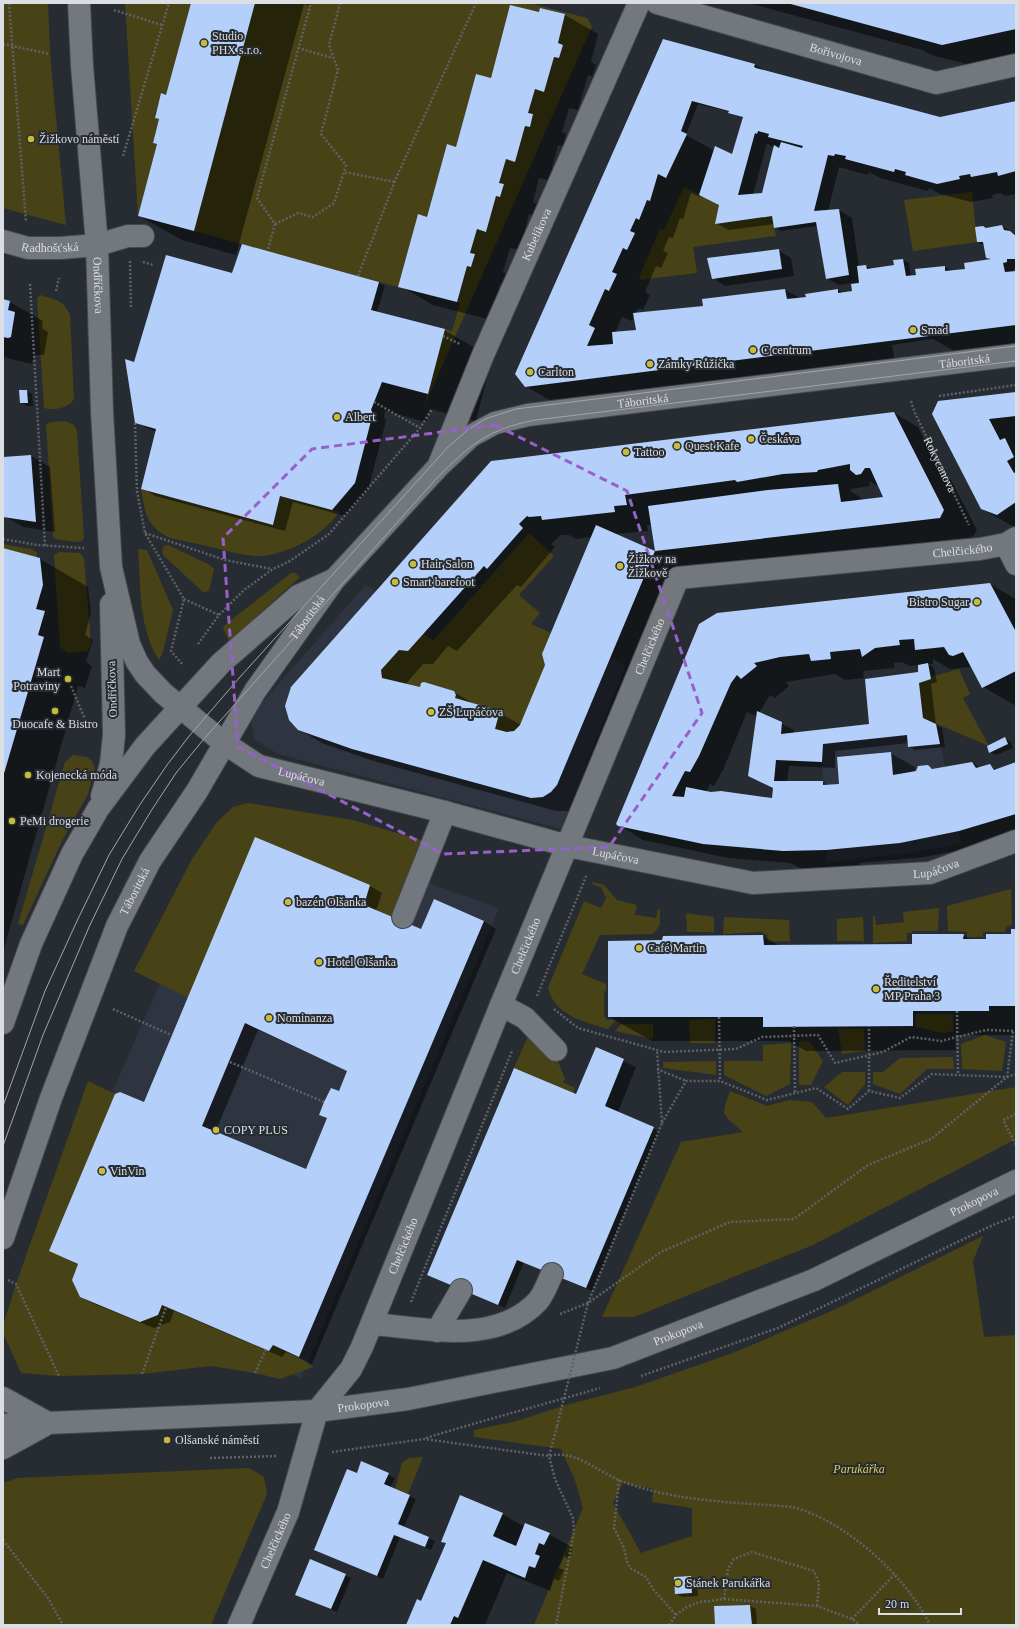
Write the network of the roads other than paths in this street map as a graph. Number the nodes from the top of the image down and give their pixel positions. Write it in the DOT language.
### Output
graph roads {
  1 [pos="79,3"];
  2 [pos="639,3"];
  3 [pos="658,3"];
  4 [pos="1016,65"];
  5 [pos="144,236"];
  6 [pos="3,242"];
  7 [pos="97,245"];
  8 [pos="1016,355"];
  9 [pos="438,467"];
  10 [pos="1011,541"];
  11 [pos="1016,564"];
  12 [pos="111,567"];
  13 [pos="334,580"];
  14 [pos="180,707"];
  15 [pos="224,743"];
  16 [pos="98,809"];
  17 [pos="445,812"];
  18 [pos="1016,841"];
  19 [pos="568,846"];
  20 [pos="403,916"];
  21 [pos="501,1005"];
  22 [pos="3,1023"];
  23 [pos="556,1050"];
  24 [pos="1016,1181"];
  25 [pos="3,1238"];
  26 [pos="552,1274"];
  27 [pos="461,1290"];
  28 [pos="372,1324"];
  29 [pos="437,1331"];
  30 [pos="3,1398"];
  31 [pos="317,1410"];
  32 [pos="48,1423"];
  33 [pos="3,1424"];
  34 [pos="3,1448"];
  35 [pos="238,1625"];
  1 -- 7 [label="street, Ondříčkova"];
  2 -- 9 [label="street, Kubelíkova"];
  3 -- 4 [label="street, Bořivojova"];
  5 -- 7 [label="street, Radhošťská"];
  6 -- 7 [label="street, Radhošťská"];
  7 -- 12 [label="street, Ondříčkova"];
  8 -- 9 [label="street, Táboritská"];
  9 -- 13 [label="street, Táboritská"];
  10 -- 11 [label="street"];
  10 -- 19 [label="street, Chelčického"];
  12 -- 14 [label="street, Ondříčkova"];
  12 -- 16 [label="street, Ondříčkova"];
  13 -- 14 [label="street, Táboritská"];
  13 -- 15 [label="street, Táboritská"];
  14 -- 15 [label="street, Ondříčkova"];
  14 -- 16 [label="street, Táboritská"];
  15 -- 17 [label="street, Lupáčova"];
  15 -- 25 [label="street, Táboritská"];
  16 -- 22 [label="street, Táboritská"];
  17 -- 19 [label="street, Lupáčova"];
  17 -- 20 [label="street"];
  18 -- 19 [label="street, Lupáčova"];
  19 -- 21 [label="street, Chelčického"];
  21 -- 23 [label="street"];
  21 -- 28 [label="street, Chelčického"];
  24 -- 31 [label="street, Prokopova"];
  26 -- 29 [label="street"];
  27 -- 29 [label="street"];
  28 -- 29 [label="street"];
  28 -- 31 [label="street, Chelčického"];
  30 -- 32 [label="street"];
  31 -- 32 [label="street"];
  31 -- 35 [label="street, Chelčického"];
  32 -- 33 [label="street"];
  32 -- 34 [label="street"];
}
